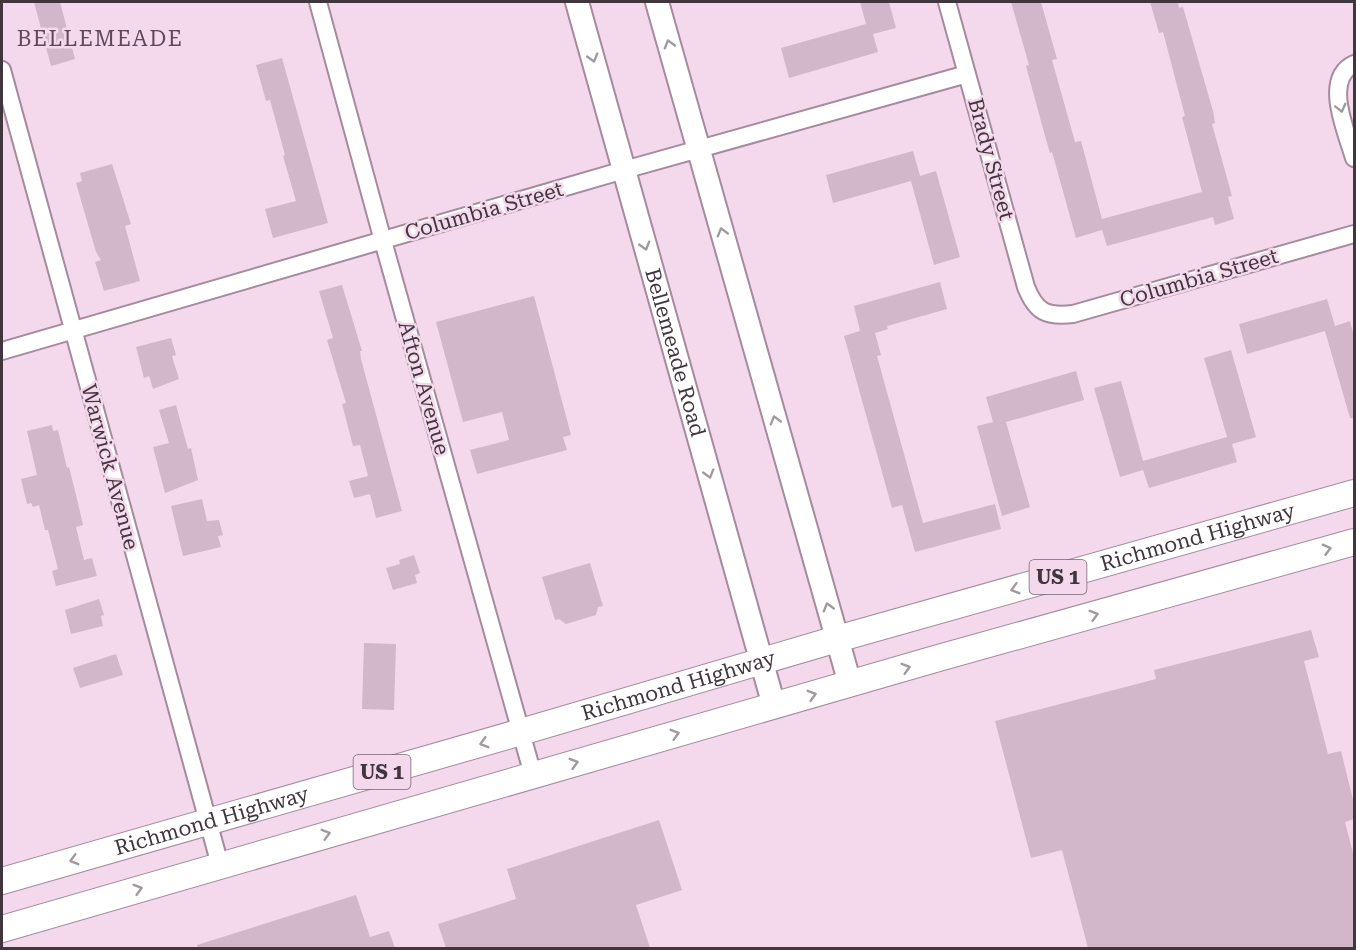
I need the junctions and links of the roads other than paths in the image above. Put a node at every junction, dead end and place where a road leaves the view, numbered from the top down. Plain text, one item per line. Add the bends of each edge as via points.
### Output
1 (318, 2) edge
2 (577, 2) edge
3 (657, 2) edge
4 (947, 2) edge
5 (1354, 64) edge
6 (2, 70) edge
7 (967, 74) junction
8 (698, 149) junction
9 (1354, 158) edge
10 (624, 170) junction
11 (1354, 234) edge
12 (383, 241) junction
13 (1043, 312) joint
14 (73, 330) junction
15 (2, 351) edge
16 (1354, 494) edge
17 (1354, 542) edge
18 (837, 639) junction
19 (761, 661) junction
20 (850, 684) junction
21 (774, 706) junction
22 (521, 732) junction
23 (533, 775) junction
24 (207, 822) junction
25 (220, 865) junction
26 (2, 881) edge
27 (2, 929) edge

1 - 12 street, Afton Avenue
2 -> 10 main road, Bellemeade Road
8 -> 3 main road
4 - 7 street, Brady Street
5 -> 9 street via 1340,77 1338,90
6 - 14 street, Warwick Avenue
7 - 8 street, Columbia Street
7 - 13 street, Brady Street via 1026,287 1032,302
8 - 10 street, Columbia Street
18 -> 8 main road
10 - 12 street, Columbia Street
10 -> 19 main road, Bellemeade Road
11 - 13 street, Columbia Street via 1073,314 1057,316
12 - 14 street, Columbia Street
12 - 22 street, Afton Avenue
14 - 15 street, Columbia Street
14 - 24 street, Warwick Avenue
16 -> 18 main road, Richmond Highway / US 1
20 -> 17 main road, Richmond Highway / US 1
18 - 19 main road, Richmond Highway / US 1
18 - 20 main road
19 - 21 main road, Bellemeade Road
19 - 22 main road, Richmond Highway / US 1
21 -> 20 main road, Richmond Highway / US 1
23 -> 21 main road, Richmond Highway / US 1
22 - 23 street, Afton Avenue
22 -> 24 main road, Richmond Highway / US 1
25 -> 23 main road, Richmond Highway / US 1
24 - 25 street, Warwick Avenue
24 -> 26 main road, Richmond Highway / US 1
27 -> 25 main road, Richmond Highway / US 1

